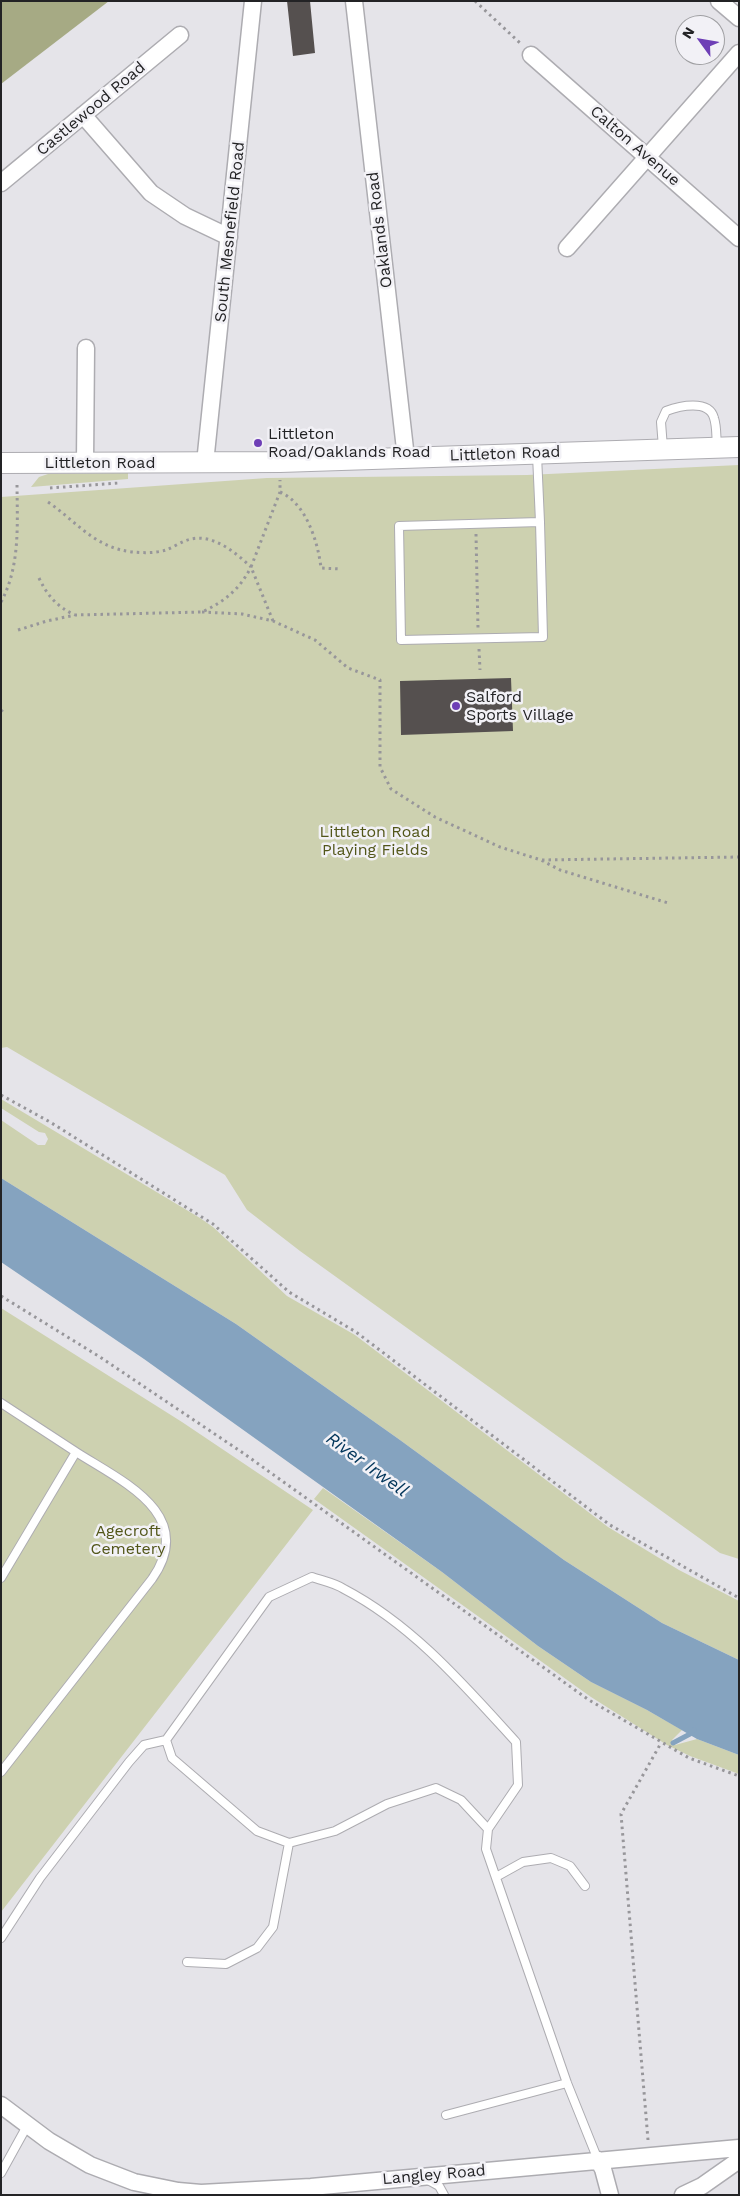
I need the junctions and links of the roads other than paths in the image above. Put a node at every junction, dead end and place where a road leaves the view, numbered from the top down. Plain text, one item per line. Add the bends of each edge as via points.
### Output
1 (253, 1) edge
2 (354, 1) edge
3 (720, 1) edge
4 (739, 18) edge
5 (180, 35) dead end
6 (739, 54) edge
7 (531, 55) road end
8 (83, 115) junction
9 (647, 157) junction
10 (1, 183) edge
11 (229, 237) junction
12 (739, 238) edge
13 (567, 248) dead end
14 (86, 348) dead end
15 (739, 447) edge
16 (717, 448) junction
17 (663, 449) junction
18 (537, 453) junction
19 (406, 458) junction
20 (85, 462) junction
21 (9, 463) edge
22 (205, 463) junction
23 (540, 522) junction
24 (1, 1403) edge
25 (76, 1452) junction
26 (1, 1578) edge
27 (166, 1740) junction
28 (1, 1772) edge
29 (488, 1829) junction
30 (289, 1843) junction
31 (496, 1877) junction
32 (585, 1886) dead end
33 (1, 1938) edge
34 (187, 1962) dead end
35 (567, 2083) junction
36 (1, 2105) edge
37 (446, 2116) dead end
38 (27, 2126) junction
39 (739, 2148) edge
40 (598, 2160) junction
41 (739, 2160) edge
42 (1, 2173) edge
43 (422, 2176) junction
44 (201, 2194) edge
45 (444, 2195) edge
46 (610, 2195) edge
47 (683, 2195) edge

1 - 11 street, South Mesnefield Road
2 - 19 street, Oaklands Road
3 - 4 street
5 - 8 street, Castlewood Road
6 - 9 street
7 - 9 street, Calton Avenue
8 - 10 street, Castlewood Road
8 - 11 street via 151,192 185,216
9 - 12 street, Calton Avenue
9 - 13 street
11 - 22 street, South Mesnefield Road
14 - 20 street
15 - 16 street, Littleton Road
16 - 17 street, Littleton Road
16 - 17 lane via 712,413 706,408 686,406 666,411 661,422
17 - 18 street, Littleton Road
18 - 19 street, Littleton Road
18 - 23 lane
19 - 22 street, Littleton Road
20 - 21 street, Littleton Road
20 - 22 street, Littleton Road
23 - 23 lane via 543,636 402,640 399,526
24 - 25 lane
25 - 26 lane
25 - 28 lane via 150,1502 157,1510 164,1529 165,1550 152,1579
27 - 29 lane via 269,1596 312,1577 343,1588 385,1614 445,1664 516,1742 518,1785
27 - 30 lane via 172,1758 257,1830
27 - 33 lane via 144,1744 128,1762 40,1878
29 - 30 lane via 461,1800 436,1788 387,1804 335,1830
29 - 31 lane via 486,1849
30 - 34 lane via 273,1927 257,1948 226,1964
31 - 32 lane via 523,1862 551,1858 570,1866
31 - 35 lane
35 - 37 lane
35 - 40 lane
36 - 38 street, Langley Road
38 - 42 lane
38 - 44 street, Langley Road via 69,2154 112,2174 156,2187
39 - 40 street, Langley Road
40 - 43 street, Langley Road
40 - 46 street
41 - 47 street
43 - 44 street, Langley Road
43 - 45 lane via 439,2186

